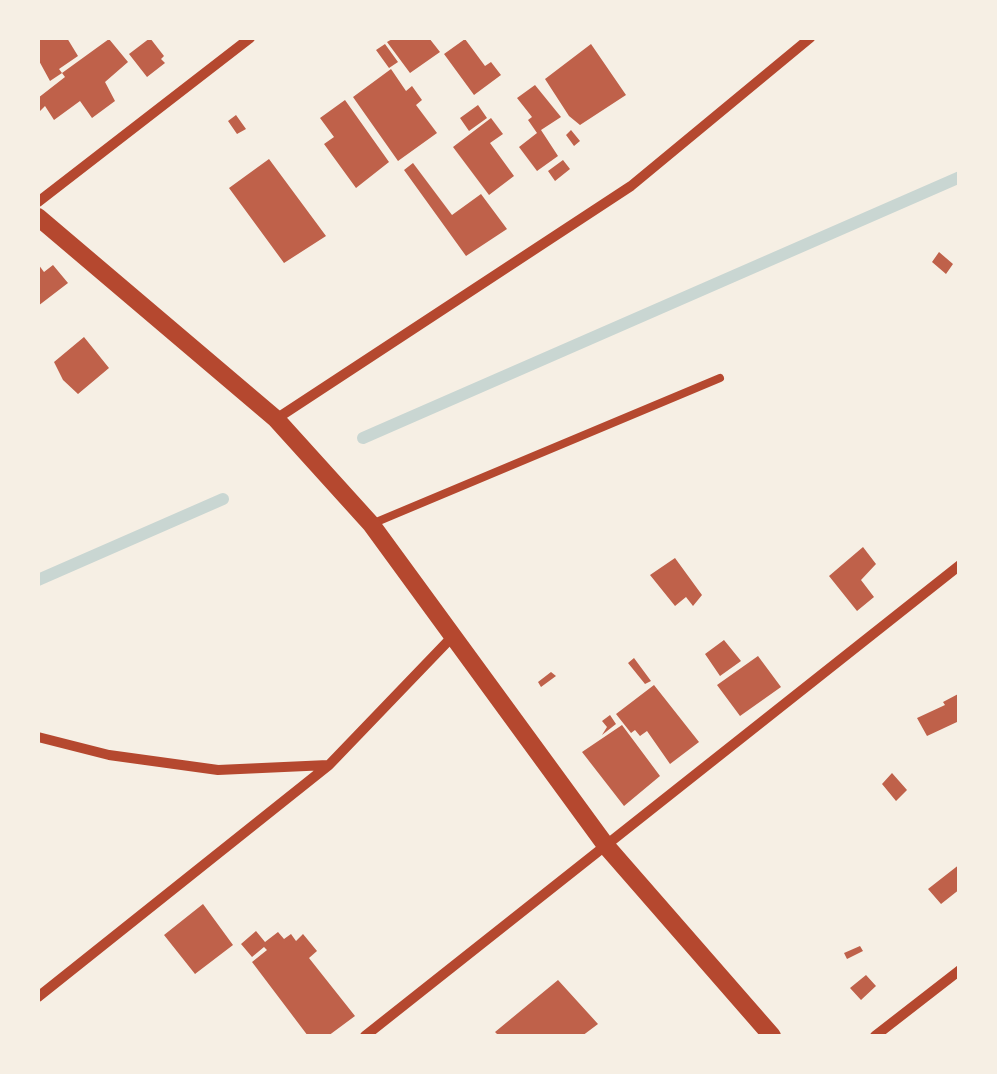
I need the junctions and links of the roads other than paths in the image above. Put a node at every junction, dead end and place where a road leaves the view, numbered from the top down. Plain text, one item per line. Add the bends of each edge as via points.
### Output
1 (250, 38) edge
2 (810, 38) edge
3 (38, 202) edge
4 (38, 217) edge
5 (720, 378) dead end
6 (276, 419) junction
7 (371, 524) junction
8 (960, 565) edge
9 (453, 636) junction
10 (38, 737) edge
11 (329, 764) junction
12 (607, 847) junction
13 (960, 970) edge
14 (38, 997) edge
15 (365, 1036) edge
16 (772, 1036) edge
17 (875, 1036) edge

1 - 3 street
2 - 6 street via 631,186
4 - 6 street
5 - 7 lane
6 - 7 street
7 - 9 street
8 - 12 street
9 - 11 street
9 - 12 street
10 - 11 street via 110,756 218,770
11 - 14 street
12 - 15 street
12 - 16 street
13 - 17 street

